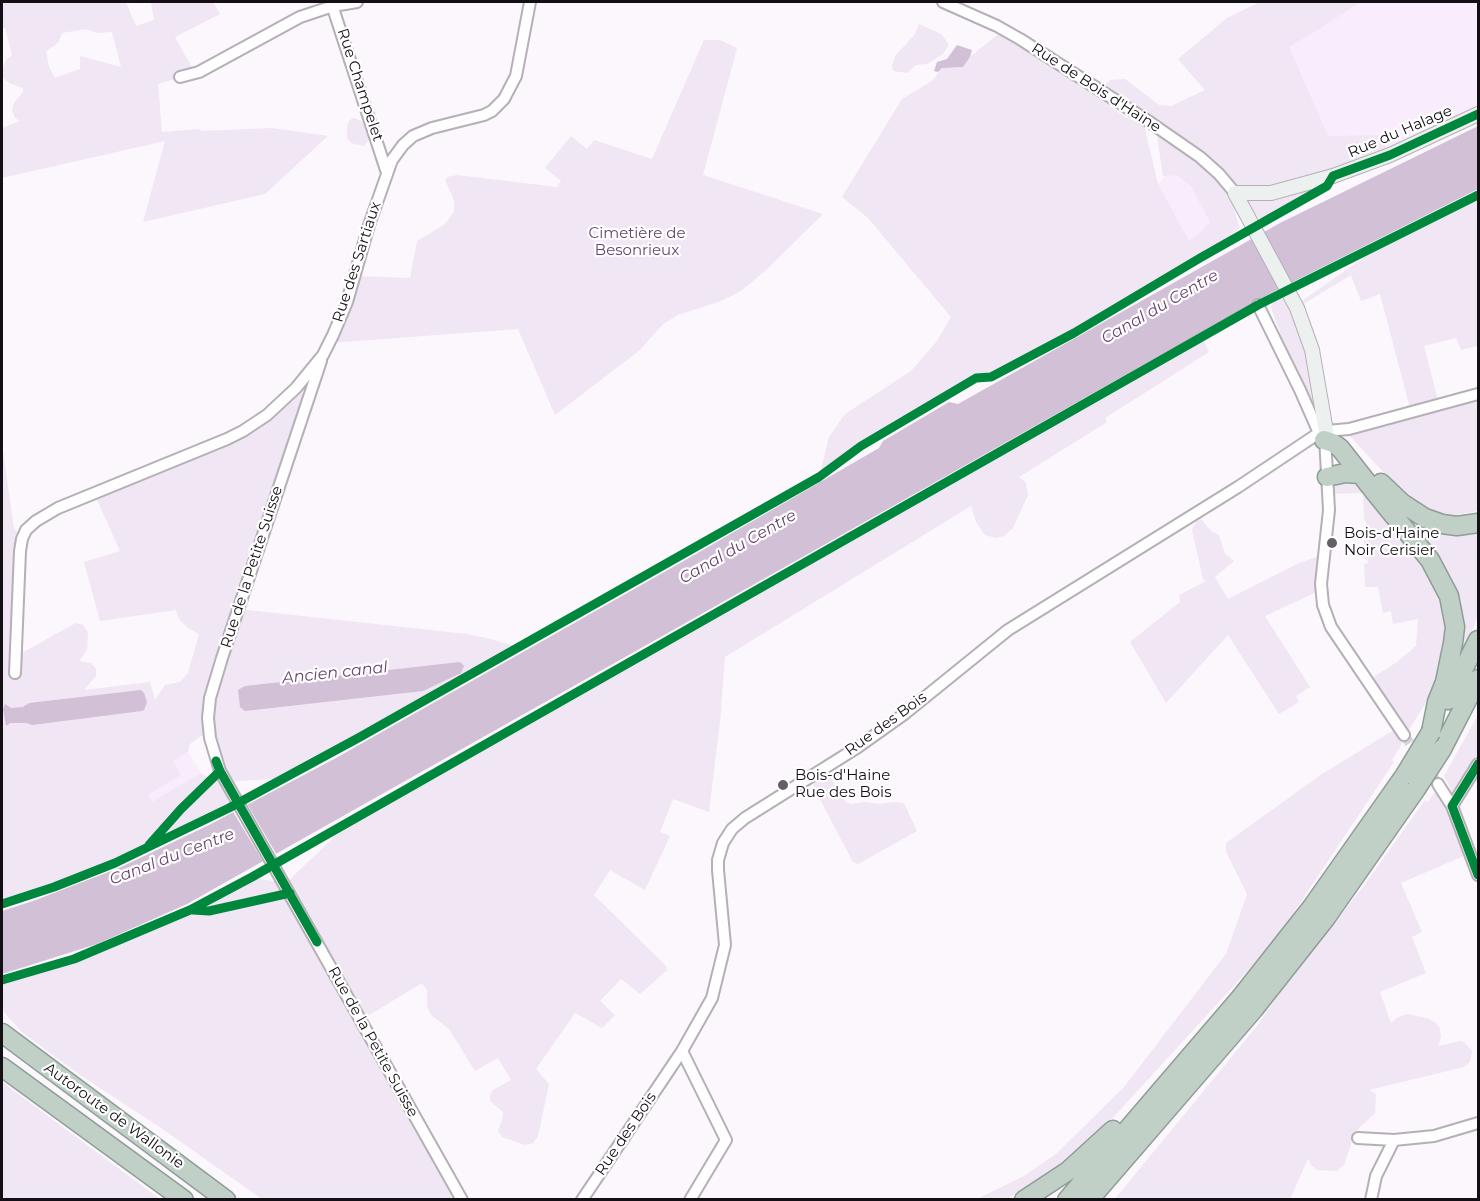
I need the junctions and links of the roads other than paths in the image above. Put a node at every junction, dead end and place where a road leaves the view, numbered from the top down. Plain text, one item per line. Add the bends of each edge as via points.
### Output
1 (357, 2) edge
2 (530, 2) edge
3 (943, 2) edge
4 (332, 4) edge
5 (180, 77) dead end
6 (1479, 114) edge
7 (386, 170) junction
8 (1236, 193) junction
9 (1258, 305) dead end
10 (323, 355) junction
11 (1479, 394) edge
12 (1323, 434) junction
13 (1360, 474) junction
14 (1327, 477) junction
15 (1479, 523) edge
16 (1479, 640) edge
17 (15, 674) dead end
18 (1479, 679) edge
19 (1479, 699) edge
20 (1431, 732) junction
21 (1404, 735) tunnel mouth
22 (1442, 749) junction
23 (1479, 764) edge
24 (1438, 784) tunnel mouth
25 (1452, 806) junction
26 (1479, 875) edge
27 (5, 1036) edge
28 (682, 1051) junction
29 (2, 1067) edge
30 (1154, 1098) junction
31 (1479, 1123) edge
32 (1358, 1138) dead end
33 (1394, 1140) junction
34 (1092, 1197) edge
35 (224, 1199) edge
36 (184, 1200) edge
37 (462, 1200) edge
38 (582, 1200) edge
39 (690, 1200) edge
40 (1024, 1200) edge
41 (1067, 1200) edge
42 (1371, 1200) edge

1 - 4 street
2 - 7 street, Rue des Sartiaux via 516,76 504,99 484,115 413,136 398,150
3 - 8 street, Rue de Bois d'Haine via 1020,39 1151,123 1200,157
4 - 5 street via 199,72
4 - 7 street, Rue Champelet
6 - 8 street, Rue du Halage via 1333,176 1271,193
7 - 10 street, Rue des Sartiaux via 347,302
8 - 12 street via 1296,305 1310,341
9 - 12 street
10 - 17 street, Rue des Sartiaux via 283,401 243,430 58,508 26,530 20,545
10 - 37 street, Rue de la Petite Suisse via 210,698 210,738 225,780
11 - 12 street
12 - 13 highway
12 - 14 street
12 - 15 highway via 1342,438 1385,488 1411,511 1442,524
12 - 28 street, Rue des Bois via 1008,630 901,717 732,829 718,860 725,941 721,969 712,998
13 - 14 highway via 1345,472
13 - 20 highway via 1430,560 1449,596 1455,627 1453,643
14 - 21 street via 1329,510 1321,590 1326,615
16 - 20 highway
18 - 22 highway
19 - 22 highway via 1457,735
20 - 30 highway, bridge via 1312,907
22 - 34 highway, bridge via 1325,919
23 - 25 street
24 - 25 street
25 - 26 street
27 - 35 highway, Autoroute de Wallonie
28 - 38 street, Rue des Bois
28 - 39 street via 726,1140
29 - 36 highway, Autoroute de Wallonie
30 - 40 highway via 1138,1105 1068,1171
30 - 41 highway
31 - 33 street via 1434,1136
32 - 33 street
33 - 42 street via 1376,1176

